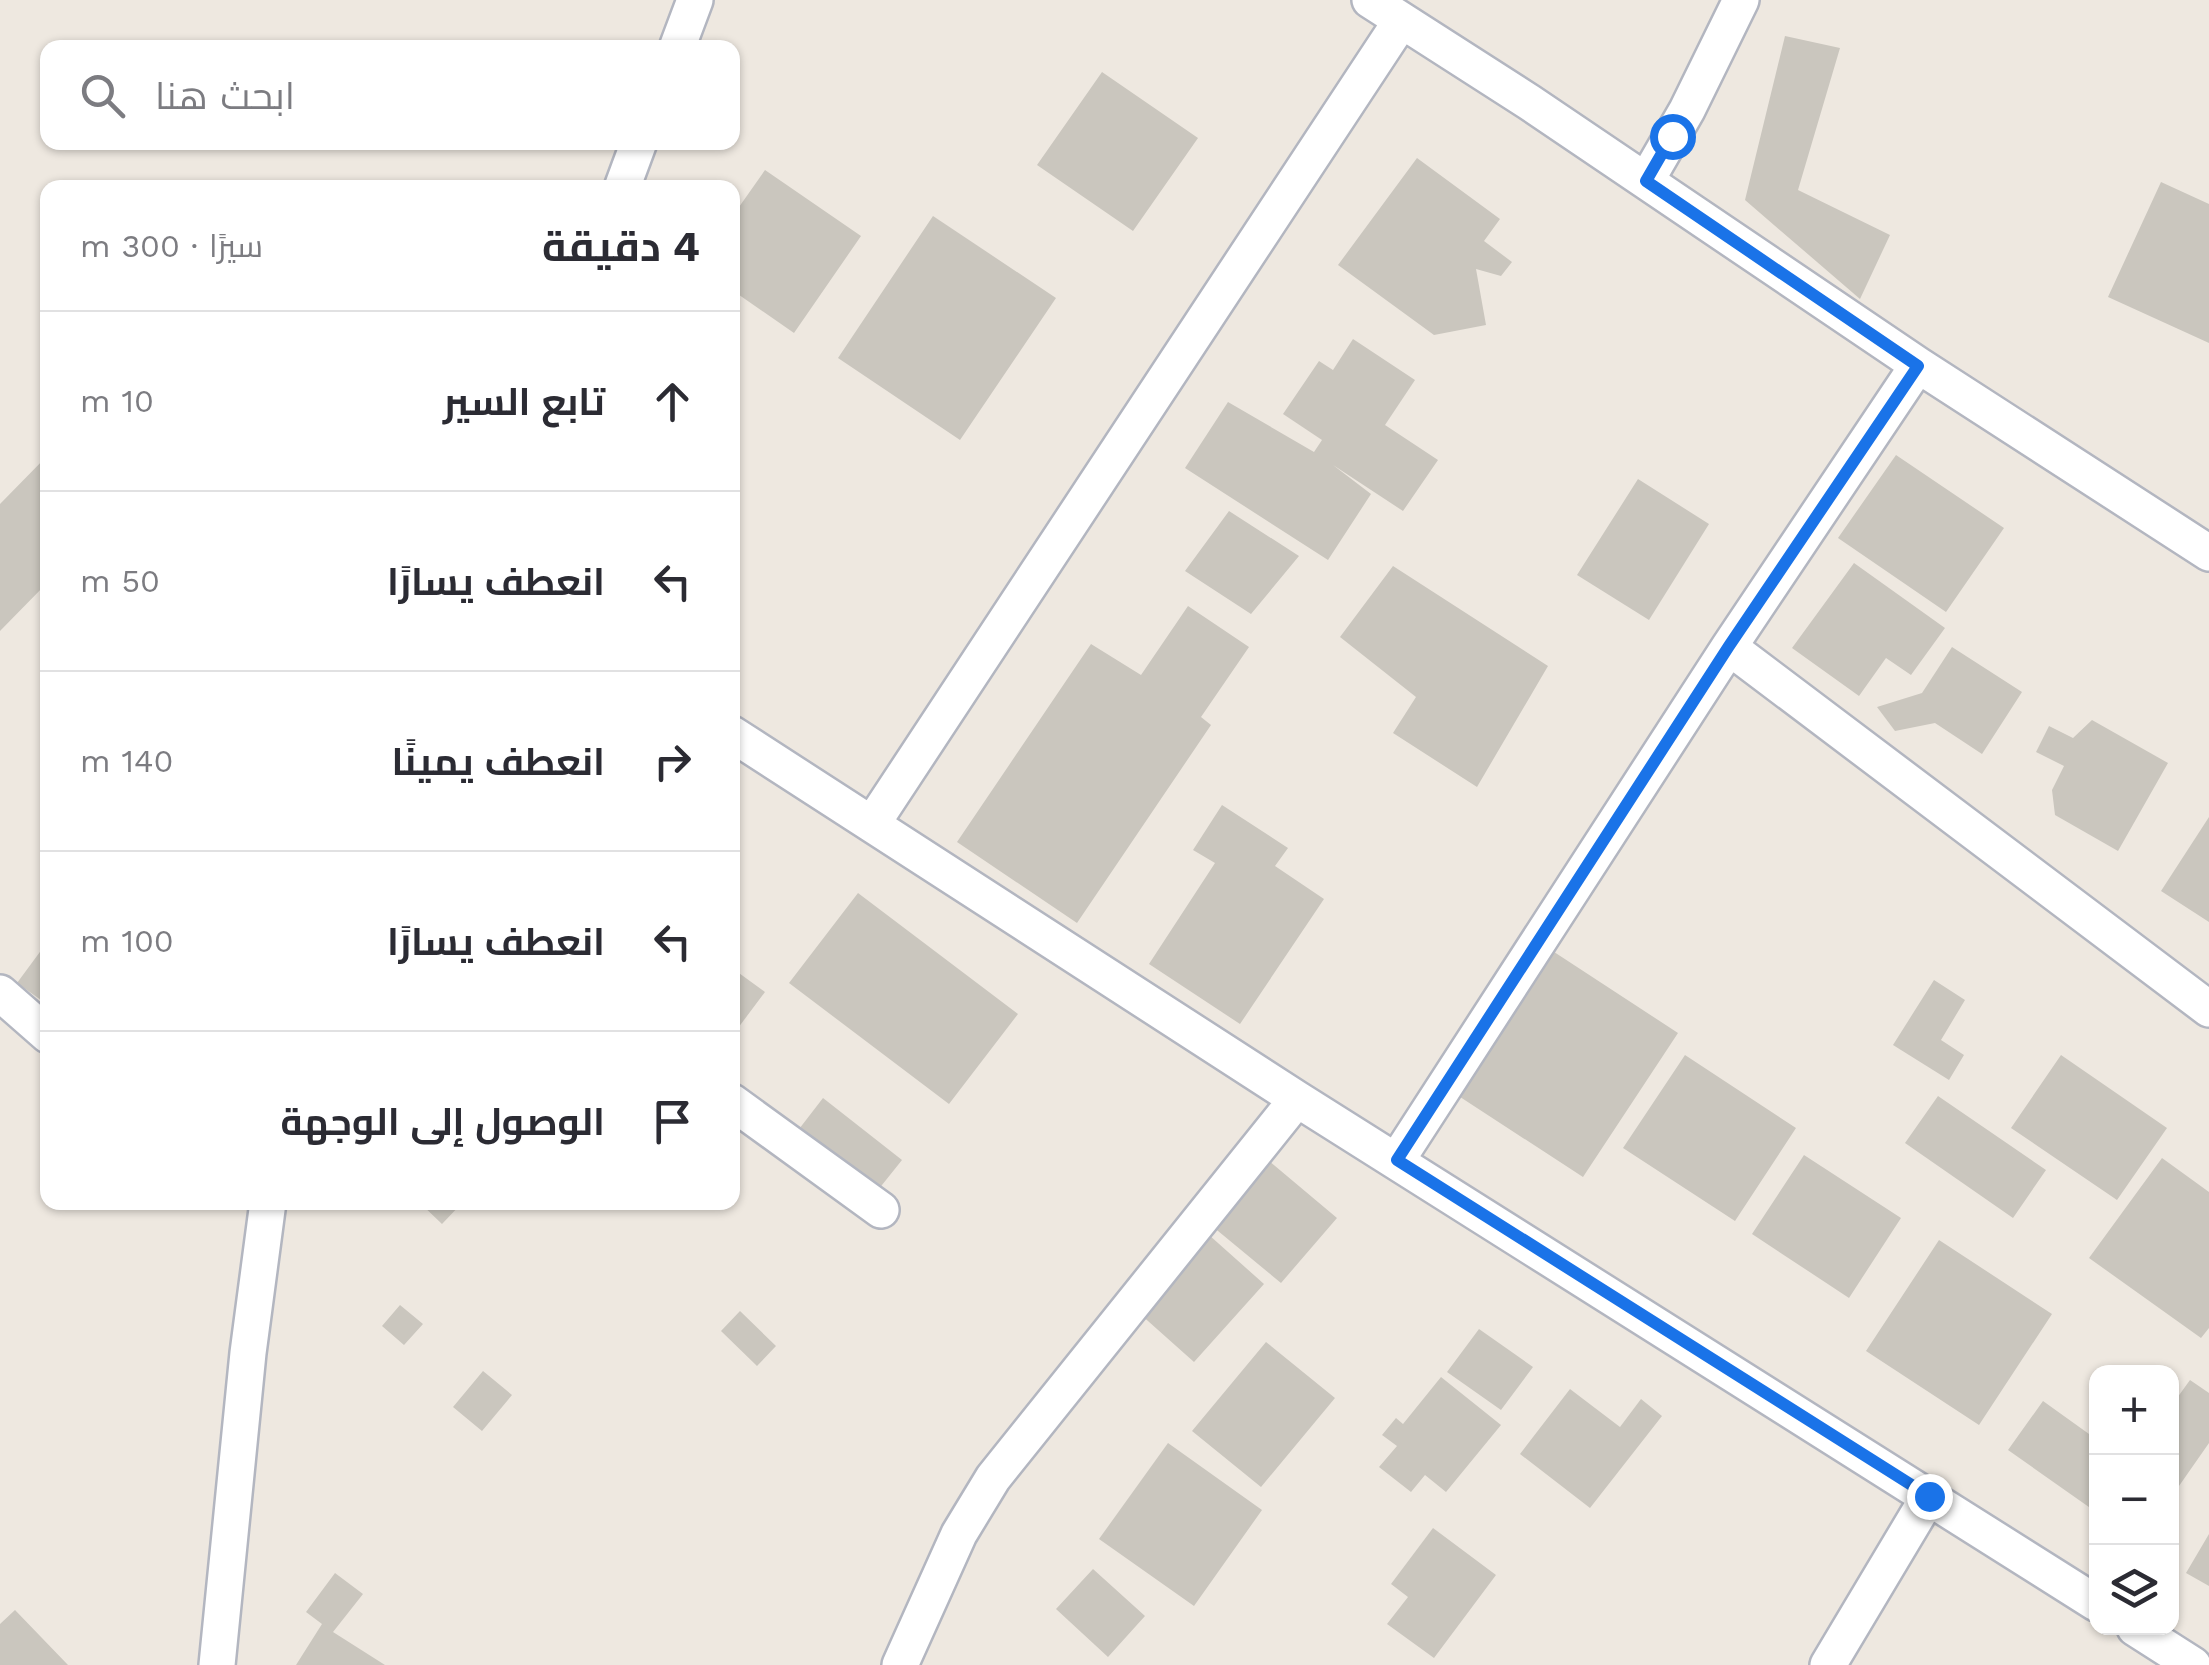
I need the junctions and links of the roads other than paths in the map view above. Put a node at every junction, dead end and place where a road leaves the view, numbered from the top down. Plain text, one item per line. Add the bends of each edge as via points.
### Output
1 (696, 0) edge
2 (1370, 0) edge
3 (1741, 0) edge
4 (1401, 21) junction
5 (680, 40) edge
6 (637, 150) edge
7 (625, 180) edge
8 (1646, 181) junction
9 (1918, 366) junction
10 (2209, 554) edge
11 (1729, 646) junction
12 (740, 739) edge
13 (872, 824) junction
14 (0, 993) edge
15 (2209, 1010) edge
16 (40, 1028) edge
17 (1298, 1098) junction
18 (740, 1108) edge
19 (1397, 1160) junction
20 (267, 1210) edge
21 (881, 1210) dead end
22 (1929, 1496) junction
23 (2089, 1599) edge
24 (2146, 1635) edge
25 (217, 1665) edge
26 (900, 1665) edge
27 (1828, 1665) edge
28 (2193, 1665) edge

1 - 5 street
2 - 4 street
3 - 8 street
4 - 8 street
4 - 13 street
6 - 7 street
8 - 9 street
9 - 10 street
9 - 11 street
11 - 15 street
11 - 19 street
12 - 13 street
13 - 17 street
14 - 16 street
17 - 19 street
17 - 26 street via 993,1478 958,1534
18 - 21 street
19 - 22 street
20 - 25 street
22 - 23 street
22 - 27 street
24 - 28 street

